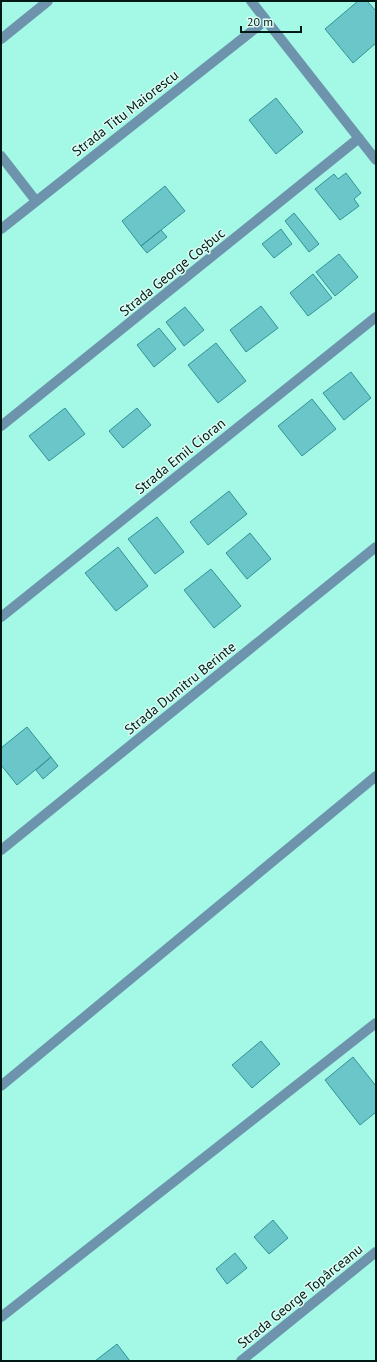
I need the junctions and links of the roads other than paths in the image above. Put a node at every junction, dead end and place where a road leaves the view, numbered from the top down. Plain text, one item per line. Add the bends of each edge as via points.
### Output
1 (48, 1) edge
2 (251, 1) edge
3 (266, 20) junction
4 (1, 39) edge
5 (360, 138) junction
6 (1, 156) edge
7 (376, 160) edge
8 (36, 201) junction
9 (1, 229) edge
10 (376, 317) edge
11 (1, 426) edge
12 (376, 547) edge
13 (1, 617) edge
14 (376, 776) edge
15 (1, 850) edge
16 (376, 1023) edge
17 (1, 1086) edge
18 (376, 1252) edge
19 (1, 1317) edge
20 (241, 1361) edge

1 - 4 street
2 - 3 street
3 - 5 street
3 - 8 street, Strada Titu Maiorescu
5 - 7 street
5 - 11 street, Strada George Coșbuc
6 - 8 street
8 - 9 street, Strada Titu Maiorescu
10 - 13 street, Strada Emil Cioran
12 - 15 street, Strada Dumitru Berinte
14 - 17 street
16 - 19 street
18 - 20 street, Strada George Topârceanu

